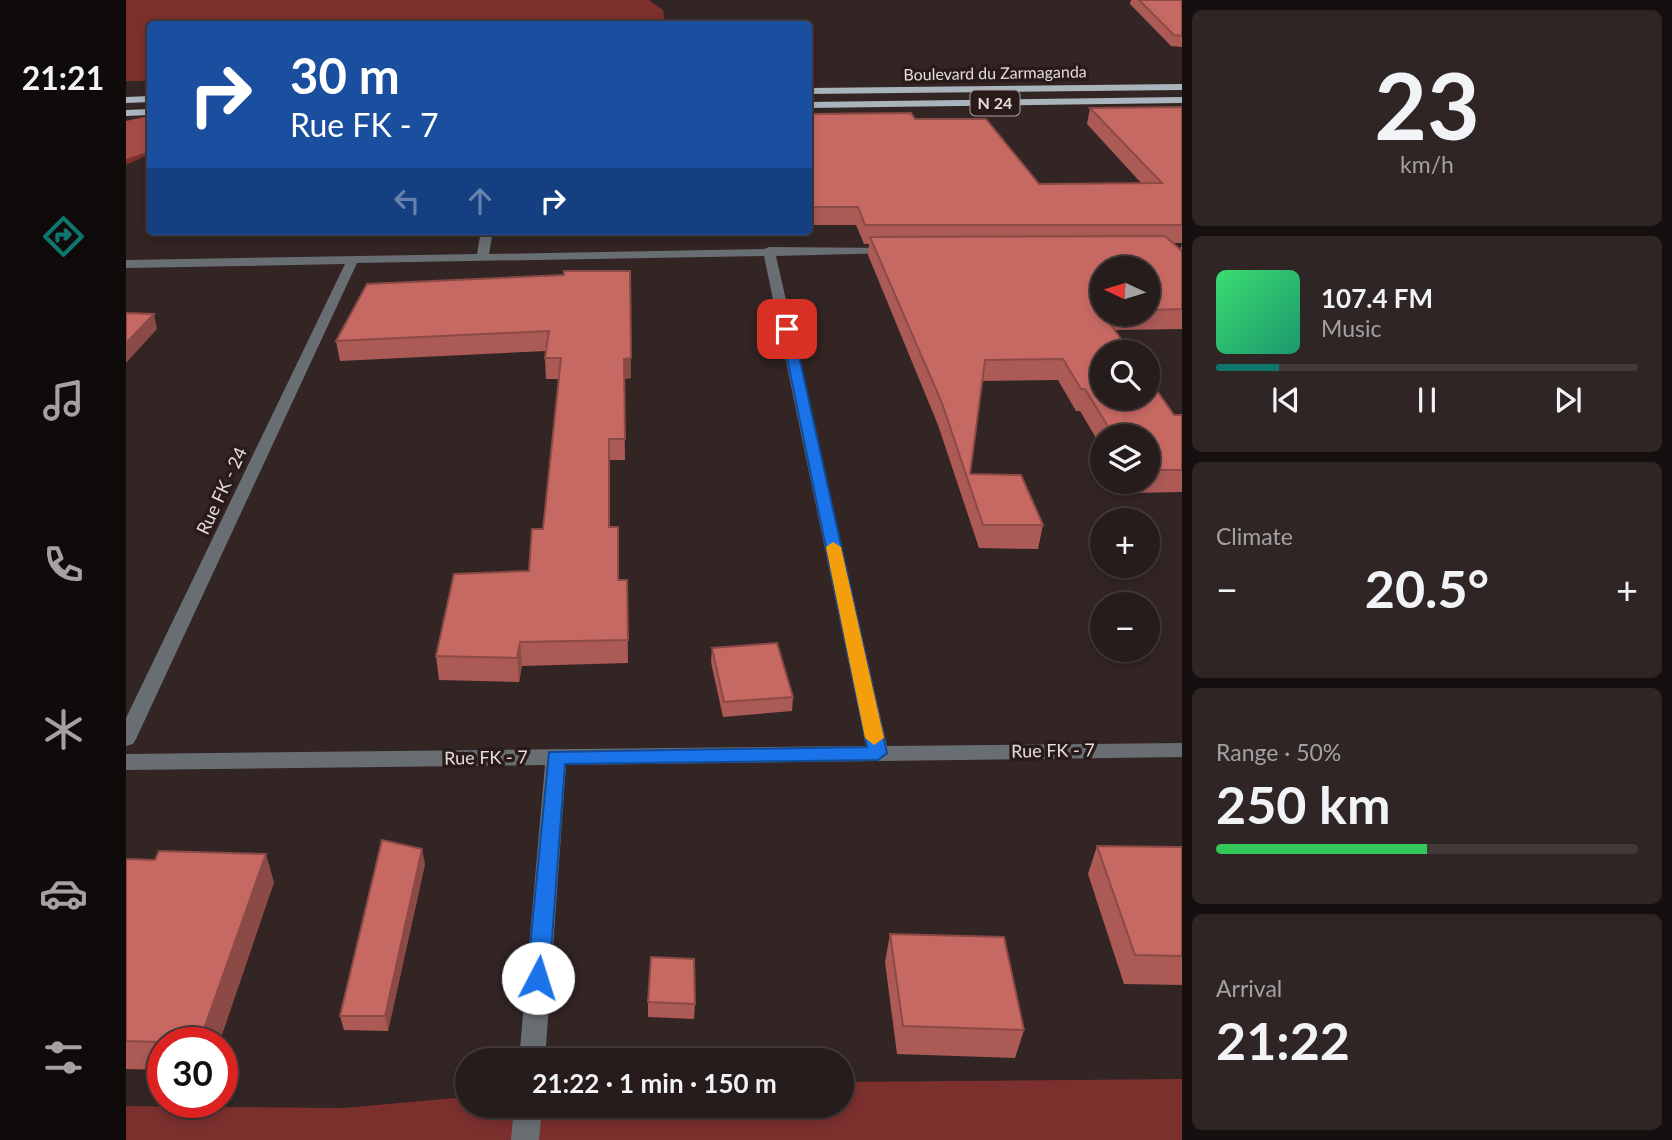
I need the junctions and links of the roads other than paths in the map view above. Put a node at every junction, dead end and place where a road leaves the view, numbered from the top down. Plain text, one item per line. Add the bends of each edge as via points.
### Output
1 (1182, 87) edge
2 (812, 91) edge
3 (147, 99) edge
4 (126, 100) edge
5 (1182, 100) edge
6 (812, 105) edge
7 (147, 112) edge
8 (126, 113) edge
9 (486, 235) edge
10 (906, 249) edge
11 (769, 250) junction
12 (483, 256) junction
13 (353, 259) junction
14 (126, 264) edge
15 (126, 739) edge
16 (1182, 750) edge
17 (878, 753) junction
18 (556, 757) junction
19 (126, 762) edge
20 (532, 1048) edge
21 (527, 1118) edge
22 (525, 1140) edge

1 - 2 main road, Boulevard du Zarmaganda / N 24
3 - 4 main road
5 - 6 main road, Boulevard du Zarmaganda / N 24
7 - 8 main road
9 - 12 street
10 - 11 street
11 - 12 street
11 - 17 street
12 - 13 street
13 - 14 street
13 - 15 street, Rue FK - 24
16 - 17 street, Rue FK - 7
17 - 18 street, Rue FK - 7
18 - 19 street, Rue FK - 7
18 - 20 street
21 - 22 street

